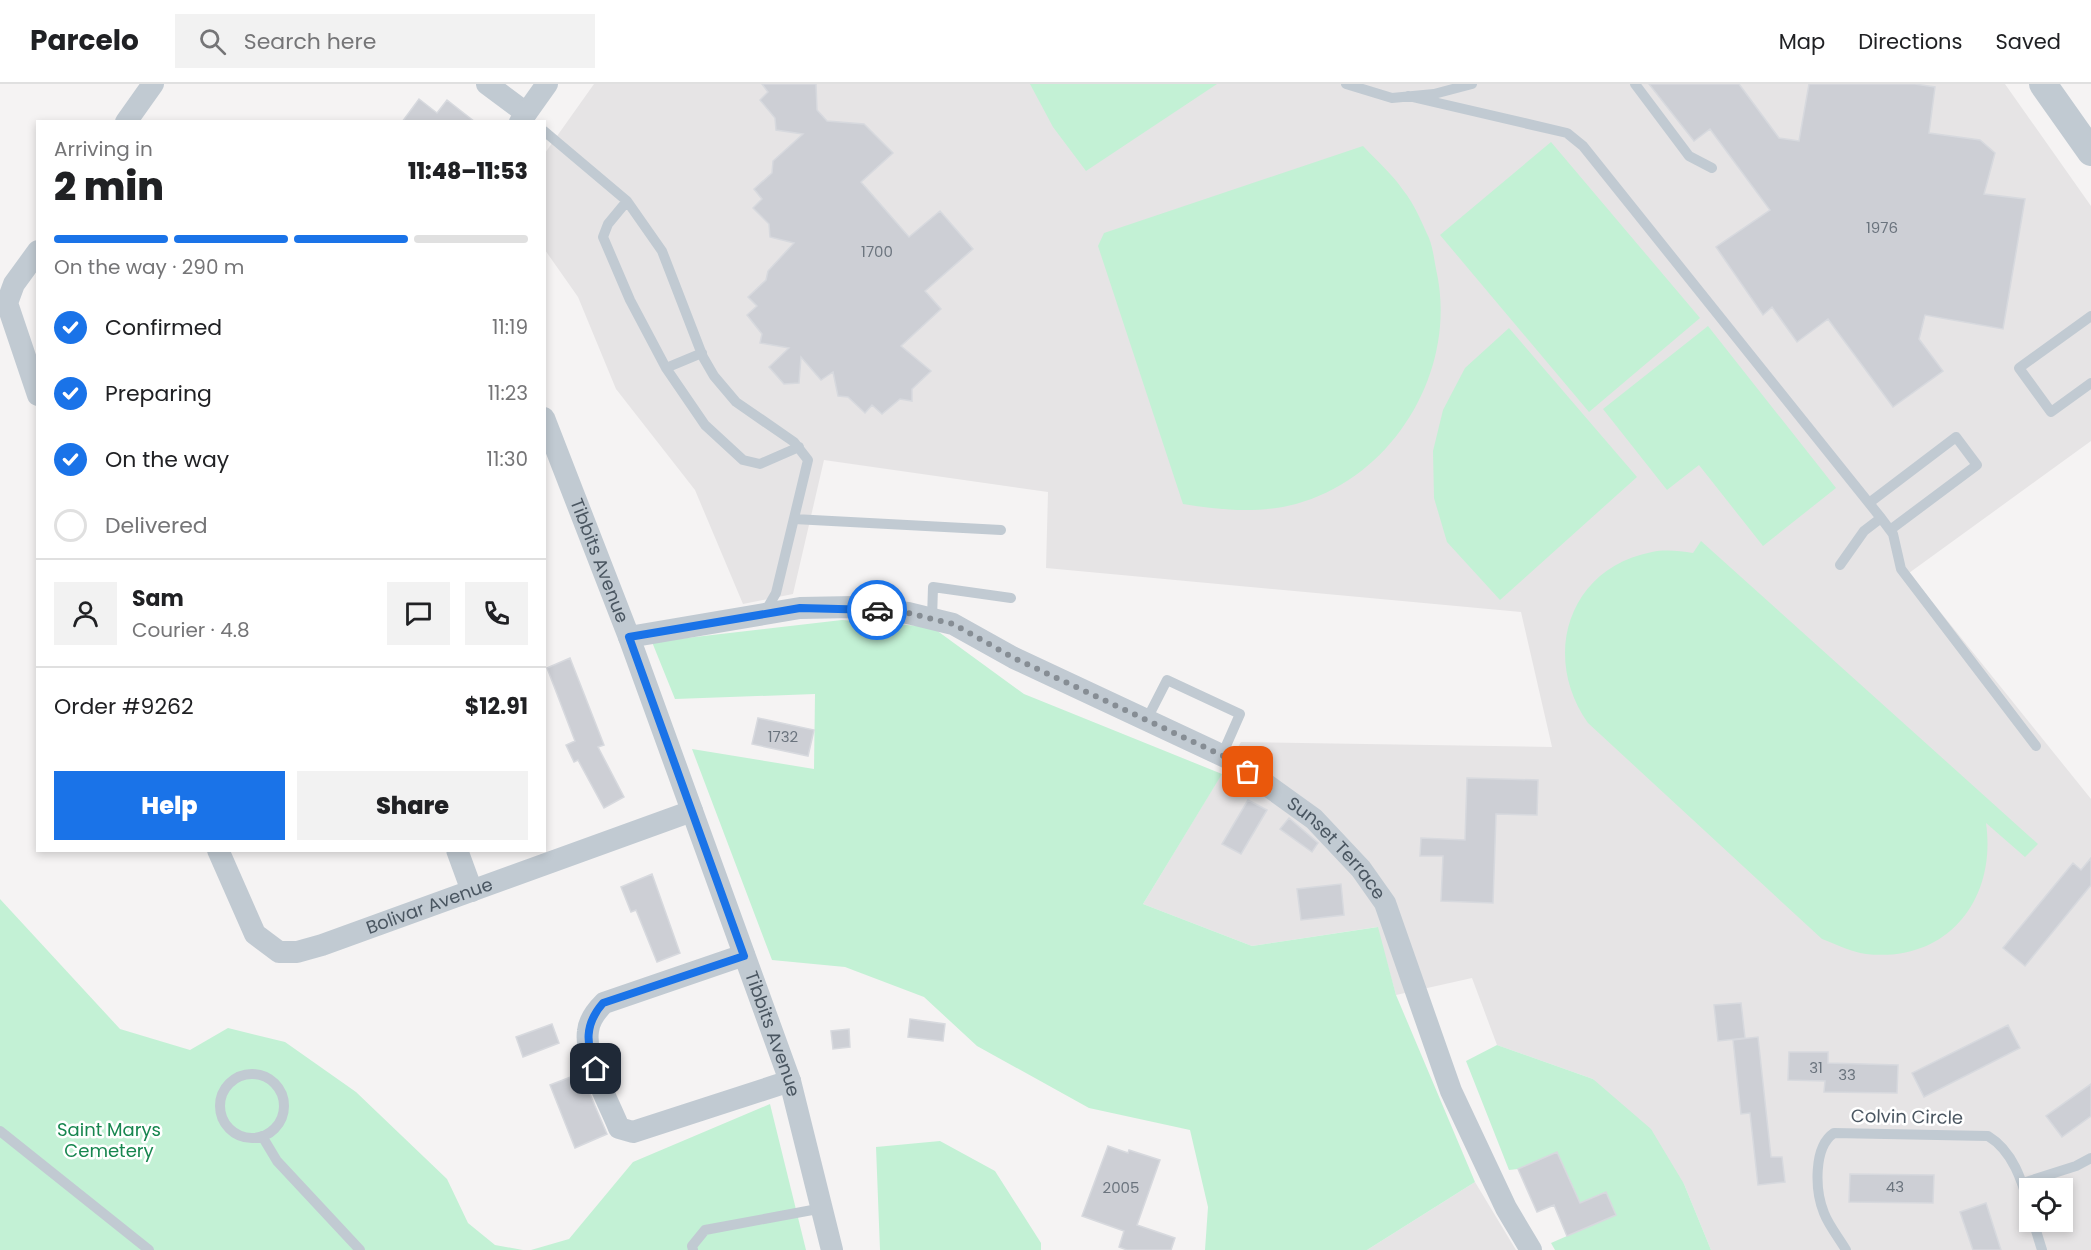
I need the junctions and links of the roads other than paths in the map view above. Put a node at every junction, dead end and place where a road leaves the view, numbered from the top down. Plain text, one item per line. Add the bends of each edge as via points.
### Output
1 (153, 84) edge
2 (487, 84) edge
3 (547, 84) edge
4 (1346, 84) edge
5 (1472, 84) edge
6 (1635, 84) edge
7 (2043, 84) edge
8 (1408, 96) junction
9 (526, 119) edge
10 (127, 120) edge
11 (546, 133) edge
12 (2091, 152) edge
13 (1712, 168) dead end
14 (627, 201) junction
15 (36, 254) edge
16 (2091, 316) edge
17 (702, 353) junction
18 (666, 368) junction
19 (2091, 383) edge
20 (36, 389) edge
21 (546, 423) edge
22 (799, 447) junction
23 (1869, 503) junction
24 (1881, 518) junction
25 (794, 519) junction
26 (1890, 530) junction
27 (1001, 531) dead end
28 (1840, 565) dead end
29 (1011, 598) dead end
30 (763, 614) junction
31 (932, 619) junction
32 (629, 637) junction
33 (1146, 721) junction
34 (2036, 746) dead end
35 (1222, 755) junction
36 (692, 811) junction
37 (219, 852) edge
38 (458, 852) edge
39 (472, 891) junction
40 (744, 956) junction
41 (790, 1081) junction
42 (0, 1131) edge
43 (262, 1136) junction
44 (2091, 1158) edge
45 (2020, 1178) edge
46 (2039, 1178) edge
47 (823, 1208) junction
48 (2036, 1232) edge
49 (149, 1250) edge
50 (360, 1250) edge
51 (693, 1250) edge
52 (832, 1250) edge
53 (1531, 1250) edge
54 (1846, 1250) edge
55 (2042, 1250) edge

1 - 10 street
2 - 9 street
3 - 9 street
4 - 8 lane via 1392,98
5 - 8 lane
6 - 13 lane via 1689,156
7 - 12 street
8 - 23 lane via 1567,133 1583,146
11 - 14 lane
14 - 17 lane via 662,251
14 - 18 lane via 608,224 603,237
15 - 20 street via 7,303
16 - 19 lane via 2019,368 2050,412
17 - 18 lane
17 - 22 lane via 714,376 736,402
18 - 22 lane via 705,425 743,460 760,464
21 - 32 street, Tibbits Avenue
22 - 25 lane via 808,460
23 - 24 lane
23 - 26 lane via 1956,437 1977,465
24 - 26 lane
24 - 28 lane via 1864,531
25 - 27 lane
25 - 30 lane via 776,593
26 - 34 lane via 1901,569
29 - 31 lane via 933,587
30 - 31 street, Sunset Terrace via 800,608 854,607
30 - 32 street, Sunset Terrace
31 - 33 street, Sunset Terrace via 953,624
32 - 36 street, Tibbits Avenue
33 - 35 street, Sunset Terrace
33 - 35 lane via 1167,680 1240,714
35 - 53 street, Sunset Terrace via 1314,819 1361,869 1385,903 1451,1091 1506,1208
36 - 39 street, Bolivar Avenue
36 - 40 street, Tibbits Avenue
37 - 39 street, Bolivar Avenue via 255,934 279,952 322,945
38 - 39 street
40 - 41 street, Tibbits Avenue
40 - 41 street via 603,1003 588,1030 588,1050 619,1128 633,1132
41 - 47 street, Tibbits Avenue
42 - 49 lane
43 - 43 lane via 281,1120 282,1095 266,1077 242,1076 223,1092 221,1116 238,1135
43 - 50 lane via 277,1161
44 - 46 lane
45 - 54 lane, Colvin Circle via 2009,1156 1988,1136 1834,1133 1821,1148 1819,1189 1823,1212
47 - 51 lane via 705,1230
47 - 52 street, Tibbits Avenue
48 - 55 lane

